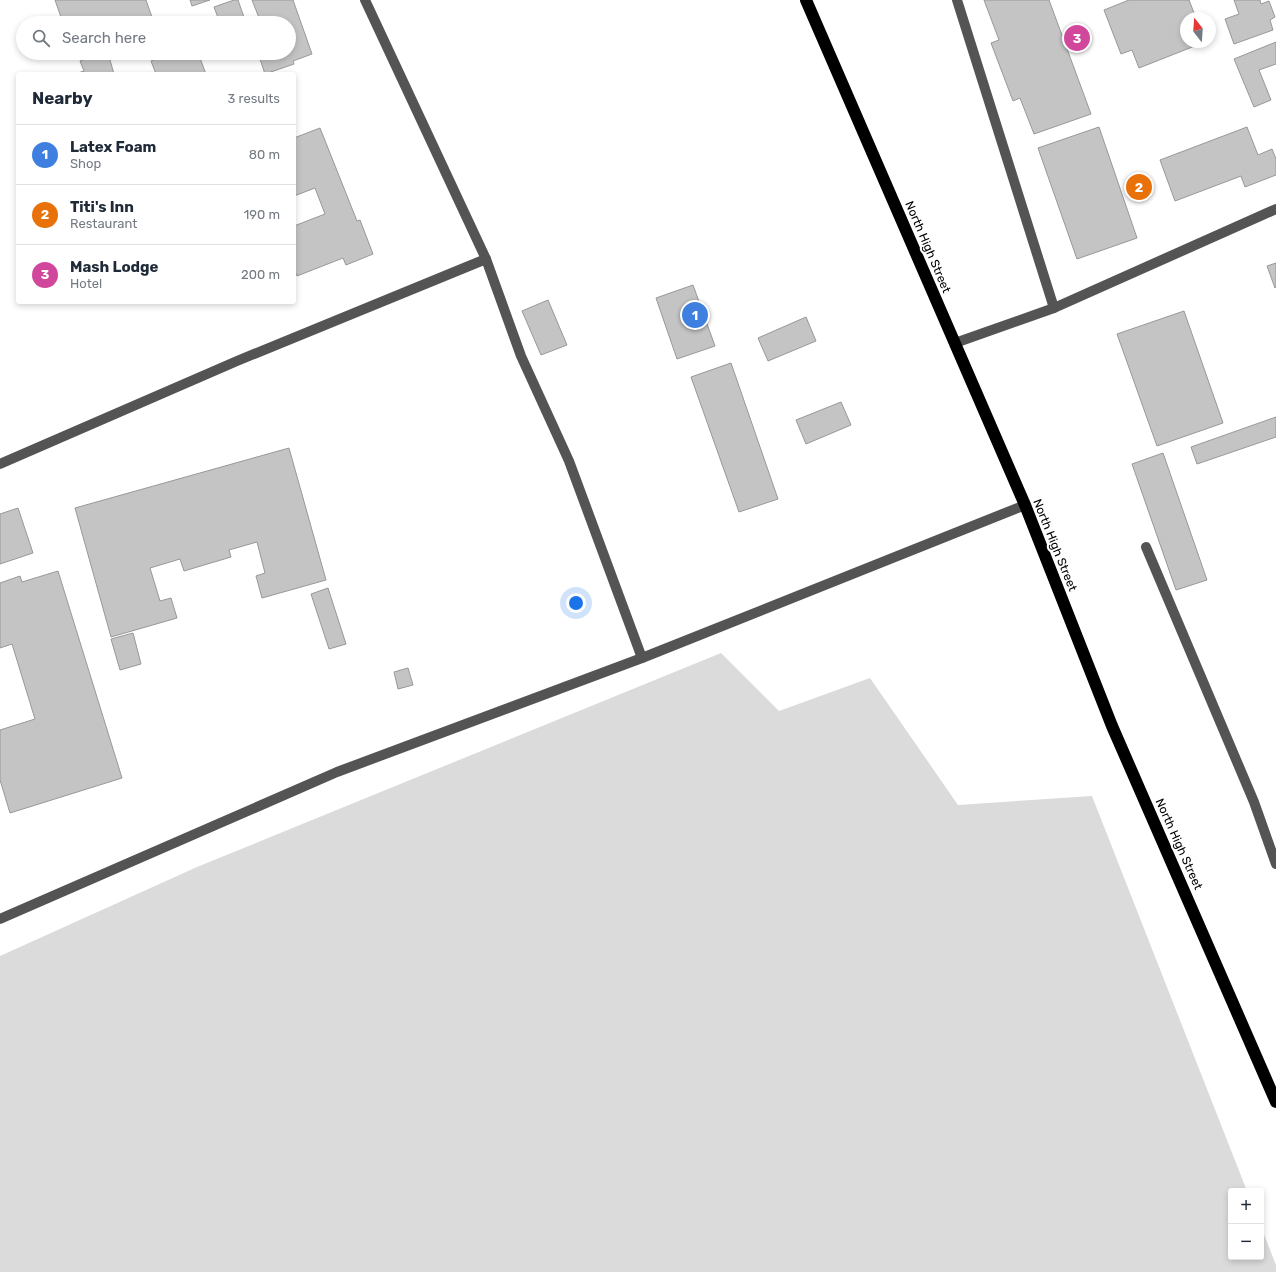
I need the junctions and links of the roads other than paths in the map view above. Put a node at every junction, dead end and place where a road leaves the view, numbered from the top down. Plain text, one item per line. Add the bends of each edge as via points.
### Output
1 (365, 0) edge
2 (806, 0) edge
3 (957, 0) edge
4 (1276, 209) edge
5 (486, 259) junction
6 (1054, 308) junction
7 (955, 343) junction
8 (0, 464) edge
9 (1025, 505) junction
10 (1146, 547) dead end
11 (642, 658) junction
12 (1276, 864) edge
13 (0, 919) edge
14 (1276, 1102) edge

1 - 5 street
2 - 7 highway, North High Street
3 - 6 street
4 - 6 street
5 - 8 street via 237,360
5 - 11 street via 522,356 569,462
6 - 7 street
7 - 9 highway, North High Street
9 - 11 street
9 - 14 highway, North High Street via 1112,726
10 - 12 street via 1254,802
11 - 13 street via 337,772

